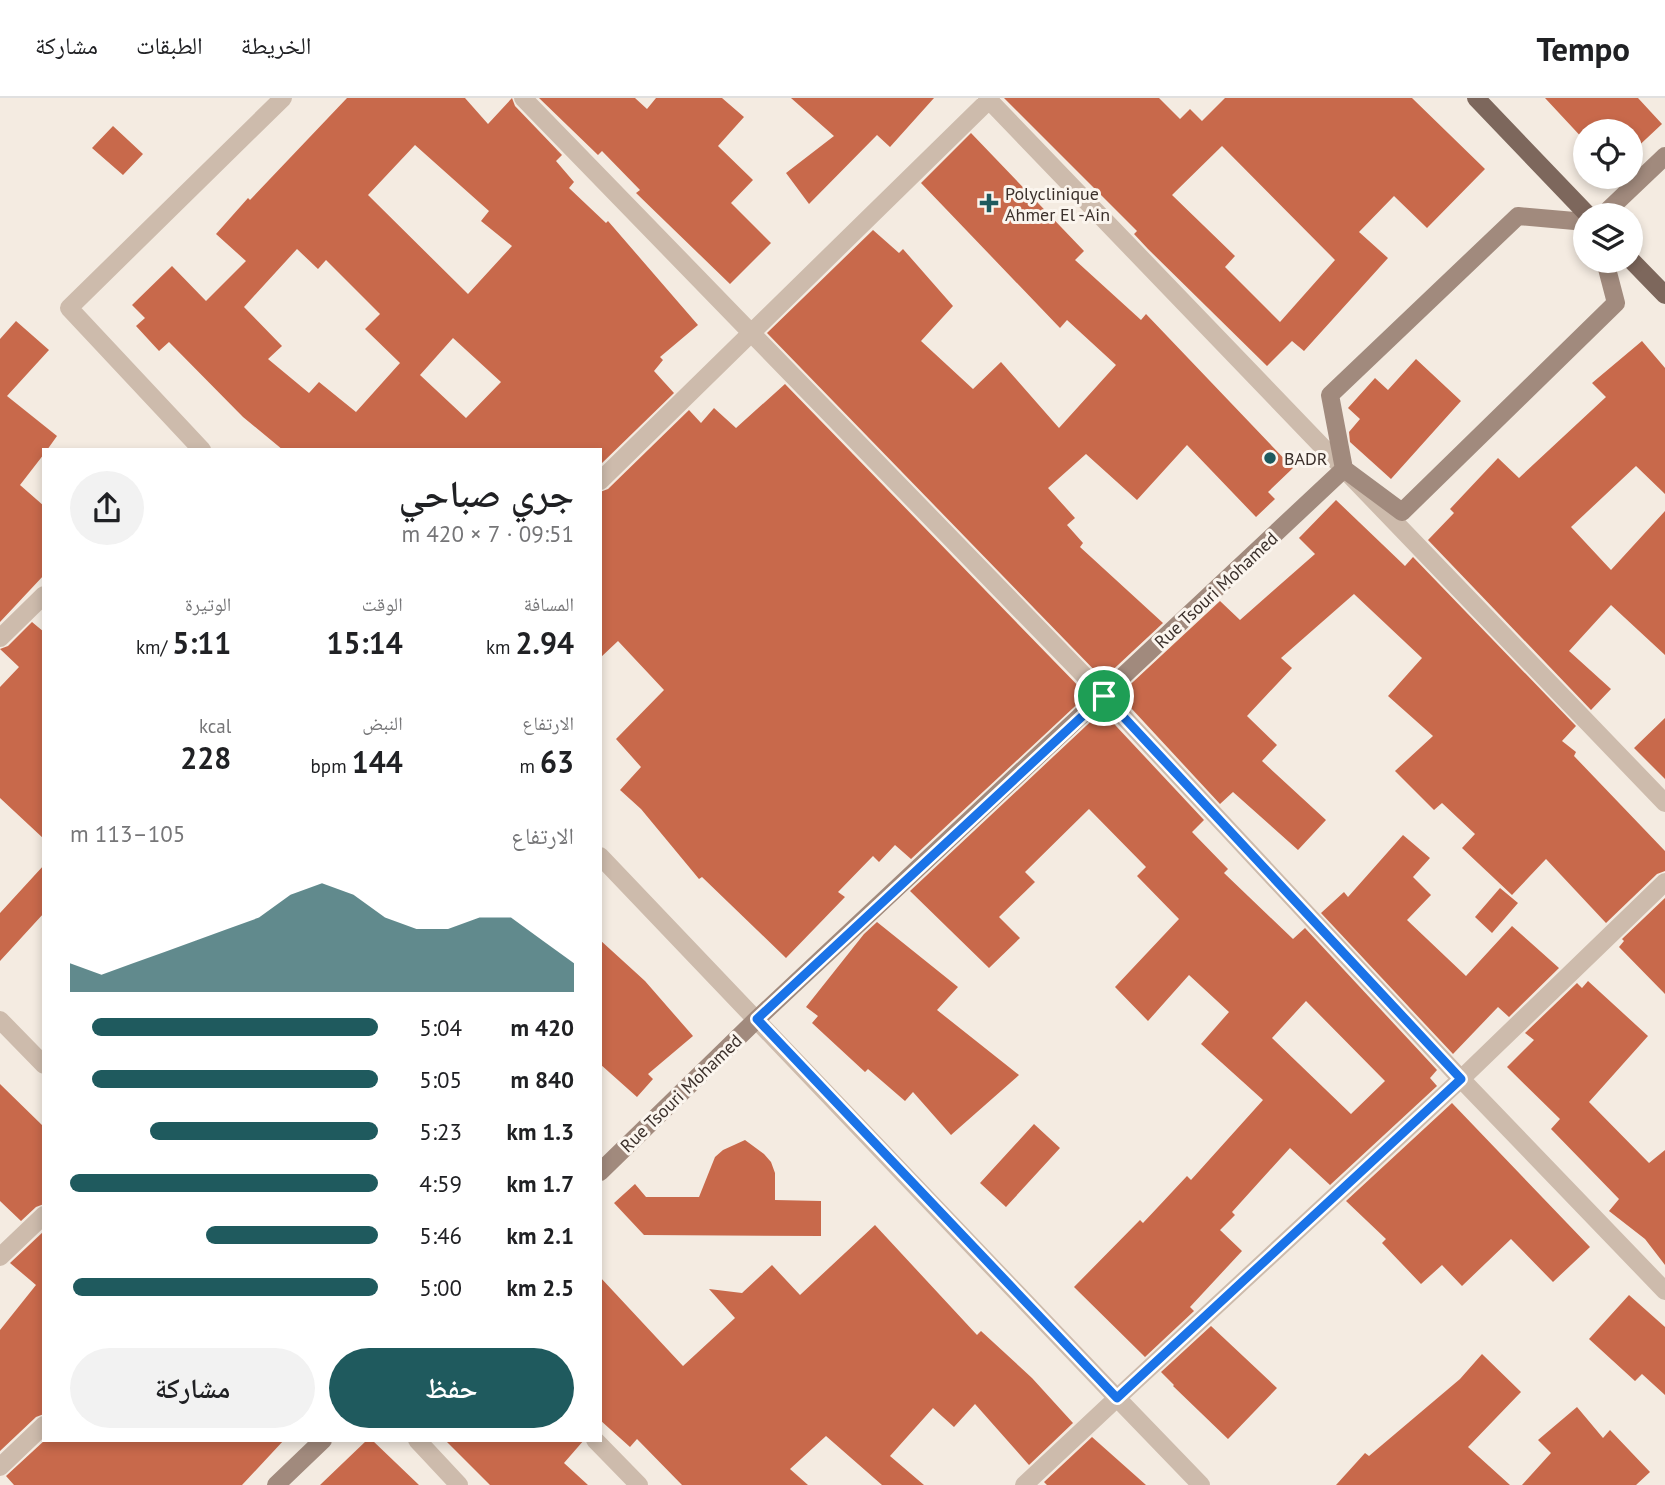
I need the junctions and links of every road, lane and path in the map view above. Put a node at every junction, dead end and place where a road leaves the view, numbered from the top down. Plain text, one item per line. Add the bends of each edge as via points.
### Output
1 (283, 98) edge
2 (523, 98) edge
3 (1476, 98) edge
4 (989, 99) edge
5 (1665, 156) edge
6 (1577, 203) edge
7 (1616, 203) edge
8 (1573, 221) edge
9 (1643, 272) edge
10 (1608, 273) edge
11 (1665, 295) edge
12 (751, 333) junction
13 (196, 448) edge
14 (1344, 469) junction
15 (602, 479) edge
16 (42, 597) edge
17 (0, 638) edge
18 (1104, 696) junction
19 (1665, 803) edge
20 (602, 858) edge
21 (1665, 881) edge
22 (757, 1019) junction
23 (0, 1020) edge
24 (42, 1063) edge
25 (1461, 1079) junction
26 (602, 1170) edge
27 (42, 1217) edge
28 (0, 1257) edge
29 (1665, 1291) edge
30 (1117, 1398) junction
31 (42, 1427) edge
32 (321, 1442) edge
33 (419, 1442) edge
34 (597, 1442) edge
35 (0, 1467) edge
36 (276, 1485) edge
37 (459, 1485) edge
38 (639, 1485) edge
39 (1024, 1485) edge
40 (1201, 1485) edge

1 - 13 street via 69,308
2 - 12 street
3 - 6 main road
4 - 12 street
4 - 14 street
5 - 7 street
8 - 14 street via 1518,216 1330,395
9 - 11 main road
10 - 14 street via 1616,303 1402,512
12 - 15 street
12 - 18 street
14 - 18 street, Rue Tsouri Mohamed
14 - 19 street
16 - 17 street
18 - 22 street, Rue Tsouri Mohamed
18 - 25 street
20 - 22 street
21 - 25 street
22 - 26 street, Rue Tsouri Mohamed
22 - 30 street
23 - 24 street
25 - 29 street
25 - 30 street
27 - 28 street
30 - 39 street
30 - 40 street
31 - 35 street
32 - 36 street
33 - 37 street
34 - 38 street

